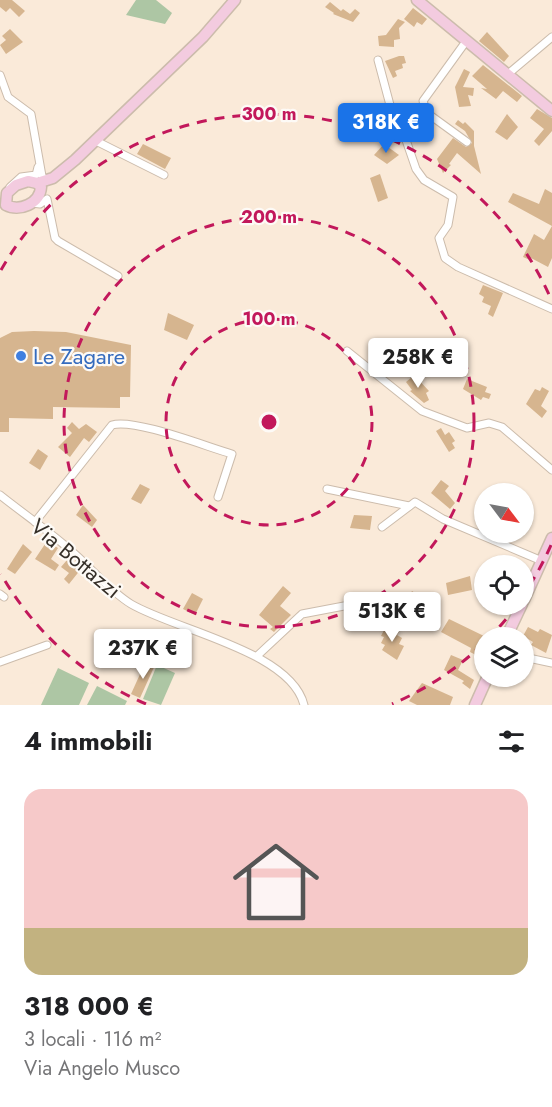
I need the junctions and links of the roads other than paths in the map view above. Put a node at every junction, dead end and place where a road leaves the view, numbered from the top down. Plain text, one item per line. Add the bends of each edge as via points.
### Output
1 (235, 0) edge
2 (417, 0) edge
3 (552, 37) edge
4 (467, 40) junction
5 (378, 60) dead end
6 (508, 74) junction
7 (0, 75) edge
8 (531, 93) junction
9 (552, 104) edge
10 (552, 111) edge
11 (96, 141) junction
12 (467, 142) dead end
13 (75, 160) junction
14 (40, 162) junction
15 (164, 175) dead end
16 (42, 182) junction
17 (5, 193) edge
18 (36, 199) junction
19 (4, 207) edge
20 (118, 276) dead end
21 (552, 309) edge
22 (347, 351) dead end
23 (552, 470) edge
24 (327, 489) dead end
25 (0, 495) edge
26 (218, 497) dead end
27 (409, 506) junction
28 (35, 522) junction
29 (382, 527) dead end
30 (552, 540) edge
31 (542, 561) junction
32 (534, 578) edge
33 (365, 602) dead end
34 (47, 645) dead end
35 (257, 657) junction
36 (534, 659) edge
37 (0, 662) edge
38 (552, 663) edge
39 (483, 687) edge
40 (304, 705) edge
41 (475, 705) edge

1 - 11 main road via 203,37
2 - 4 main road
3 - 6 street
4 - 6 main road
4 - 12 street via 423,101 427,113
5 - 21 street via 390,105 398,114 416,169 424,180 453,197 448,225 439,238 445,258
6 - 8 main road
7 - 14 street via 8,97 31,114
8 - 9 main road
8 - 10 main road
11 - 13 main road
11 - 15 street
13 - 16 main road
13 - 18 main road
14 - 16 street
14 - 17 street via 36,175 14,180
16 - 17 main road via 22,182
16 - 18 main road
17 - 19 main road
18 - 19 main road via 16,209
18 - 20 street via 40,204 47,199 58,241
22 - 23 street via 422,411 466,428 489,423 502,427
24 - 27 street
25 - 28 street, Via Bottazzi
26 - 28 street via 232,454 136,425 117,423
27 - 29 street
27 - 31 street via 415,502 443,519
28 - 35 street, Via Bottazzi via 132,604
30 - 31 main road
31 - 32 main road
33 - 35 street via 302,614
34 - 37 street
35 - 40 street, Via Bottazzi via 296,686
36 - 38 street
39 - 41 main road

